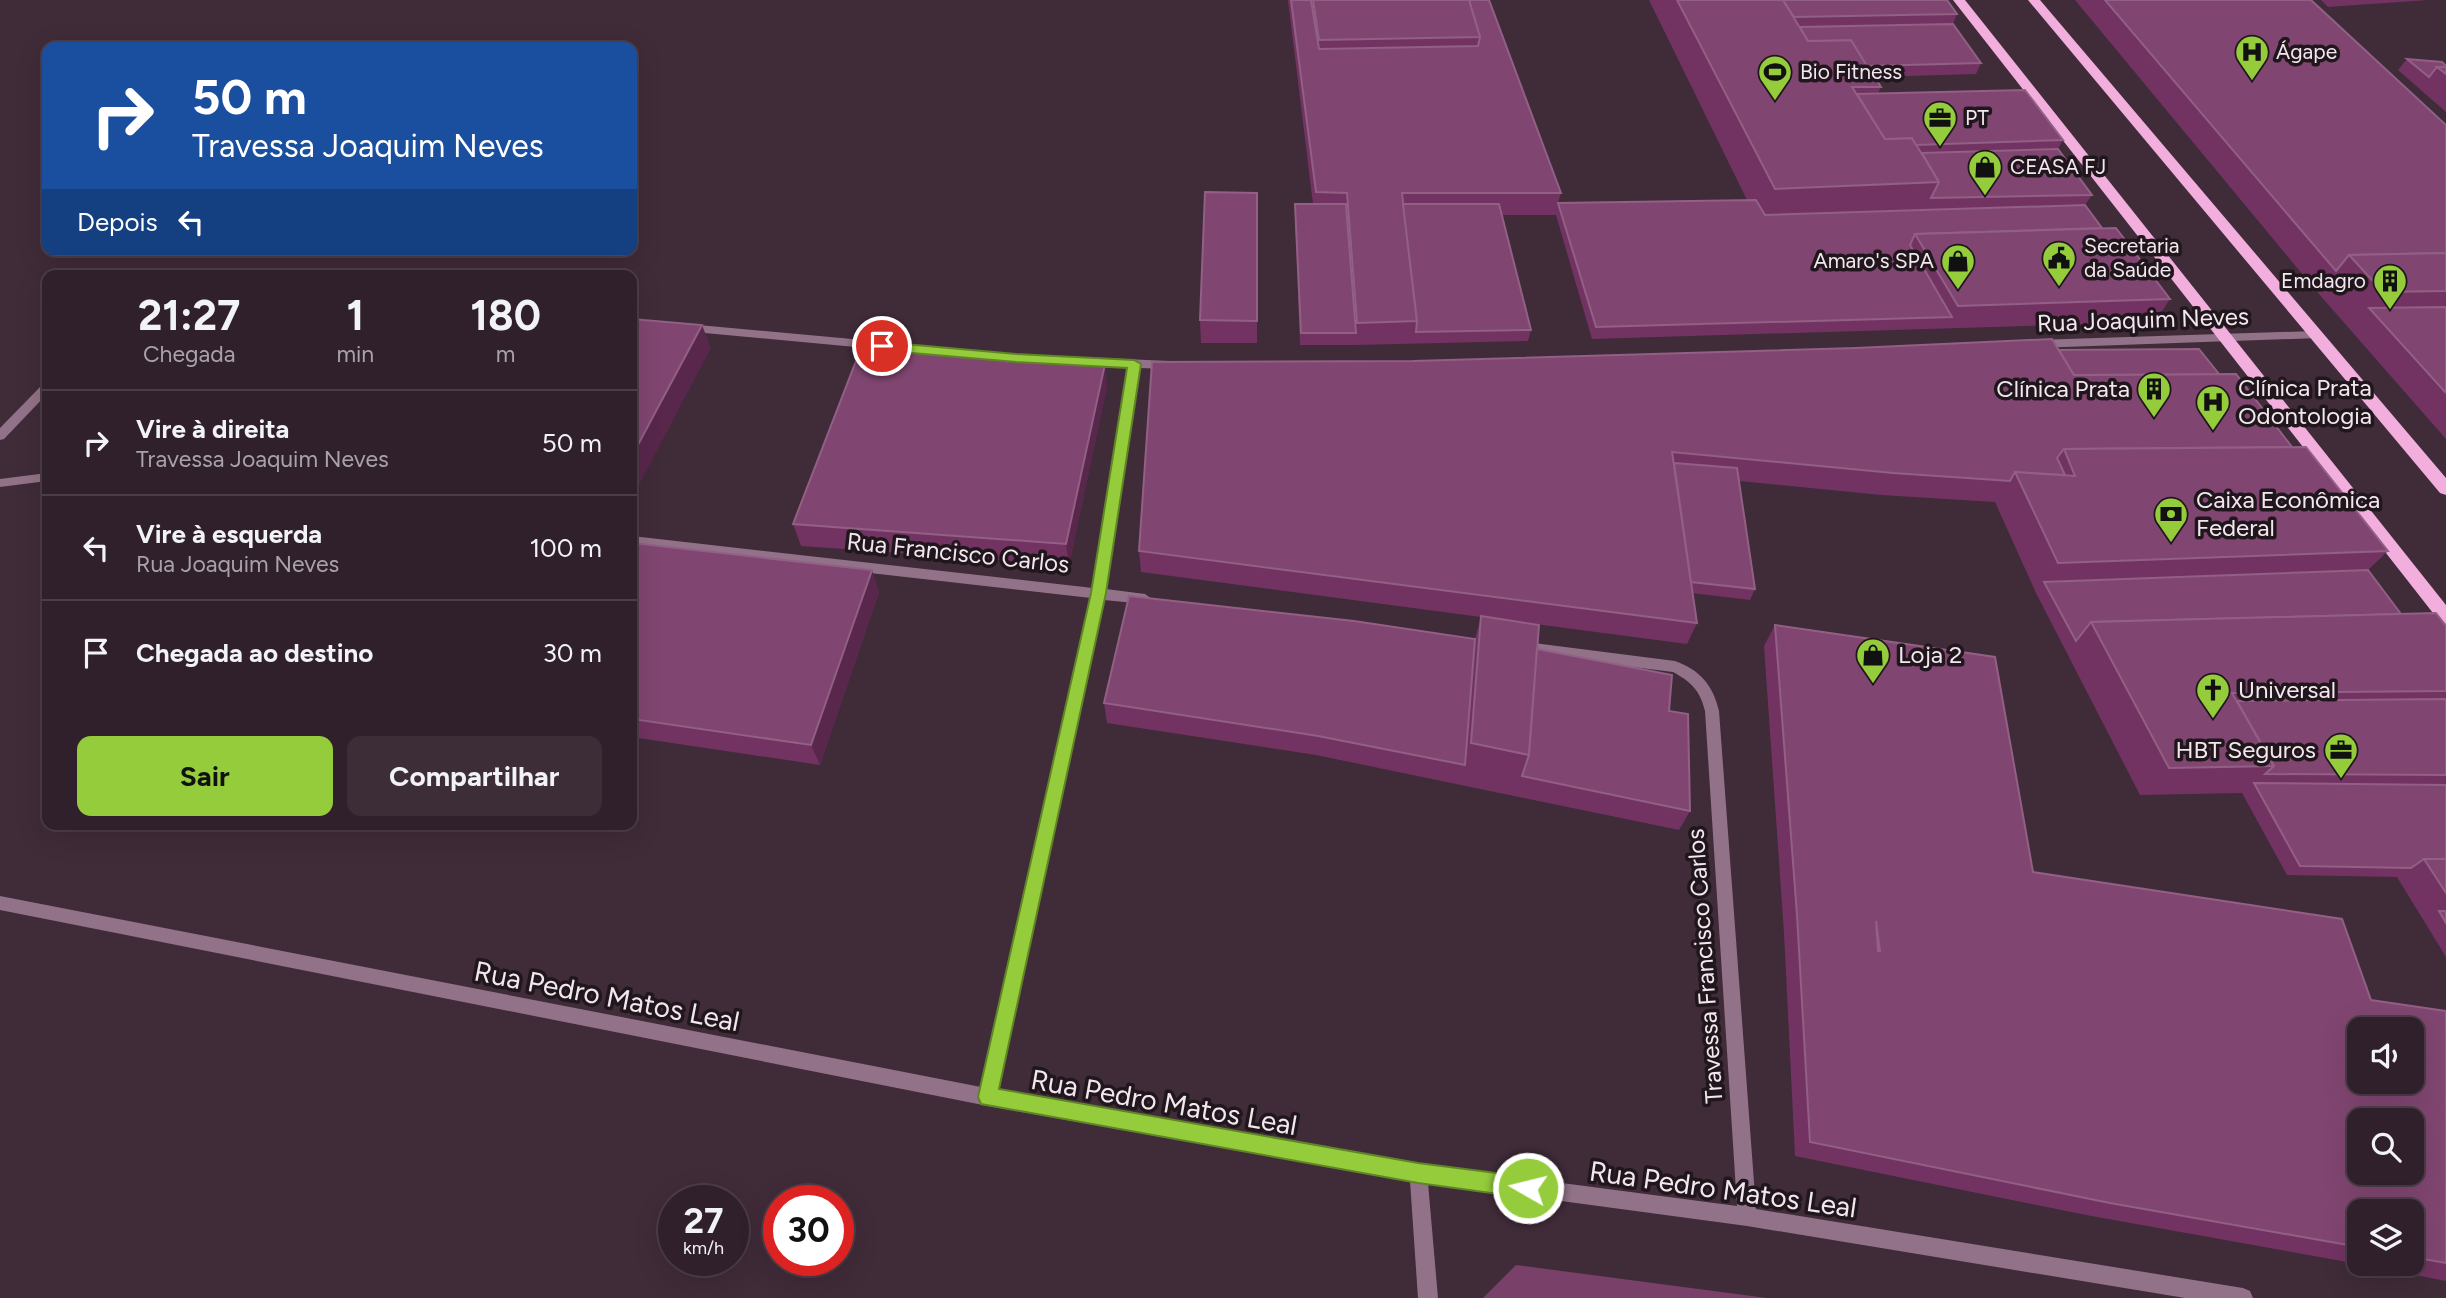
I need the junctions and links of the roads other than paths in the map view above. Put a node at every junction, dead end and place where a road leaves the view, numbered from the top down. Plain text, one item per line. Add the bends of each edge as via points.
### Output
1 (1959, 0) edge
2 (2034, 0) edge
3 (673, 327) edge
4 (2315, 335) junction
5 (2224, 337) junction
6 (2029, 344) edge
7 (1134, 364) junction
8 (1188, 365) edge
9 (42, 392) edge
10 (0, 436) edge
11 (42, 478) edge
12 (1, 484) edge
13 (2446, 489) edge
14 (637, 542) edge
15 (1099, 593) junction
16 (1153, 600) edge
17 (2446, 617) edge
18 (1510, 646) edge
19 (0, 903) edge
20 (988, 1097) junction
21 (1418, 1173) junction
22 (1747, 1217) junction
23 (1428, 1298) edge
24 (2243, 1298) edge

1 - 5 main road
2 - 4 main road
3 - 7 street
4 - 5 street, Rua Joaquim Neves
4 - 13 main road
5 - 6 street, Rua Joaquim Neves
5 - 17 main road
7 - 8 street
7 - 15 street
9 - 10 street
11 - 12 street
14 - 15 street, Rua Francisco Carlos
15 - 16 street, Rua Francisco Carlos
15 - 20 street
18 - 22 street, Travessa Francisco Carlos via 1675,667 1708,690
19 - 20 street, Rua Pedro Matos Leal
20 - 21 street, Rua Pedro Matos Leal
21 - 22 street, Rua Pedro Matos Leal
21 - 23 street
22 - 24 street, Rua Pedro Matos Leal

